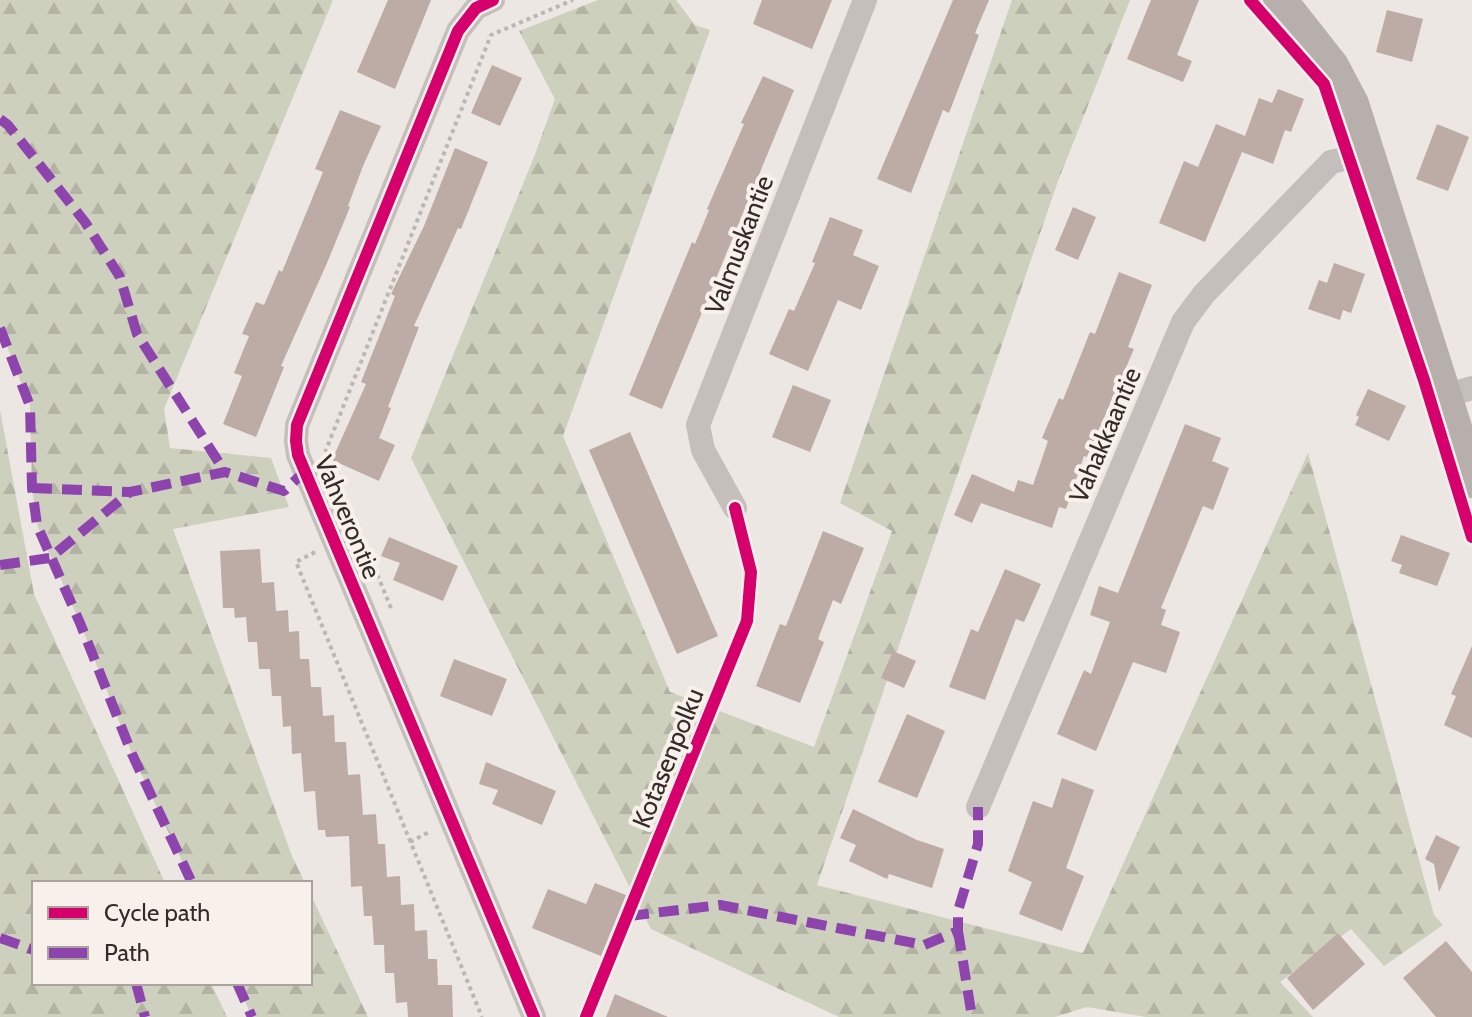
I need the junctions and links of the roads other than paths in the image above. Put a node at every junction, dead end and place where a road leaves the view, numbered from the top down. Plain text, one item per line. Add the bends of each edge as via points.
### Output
1 (493, 0) edge
2 (865, 0) edge
3 (1280, 0) edge
4 (1367, 147) junction
5 (1459, 392) edge
6 (1472, 481) edge
7 (735, 508) dead end
8 (978, 807) dead end
9 (534, 1017) edge

1 - 9 street, Vahverontie via 476,8 458,31 297,425 296,441
2 - 7 street, Valmuskantie via 698,425 703,450
3 - 4 street via 1332,66
4 - 5 street
4 - 8 street, Vahakkaantie via 1331,162 1183,322
5 - 6 street

